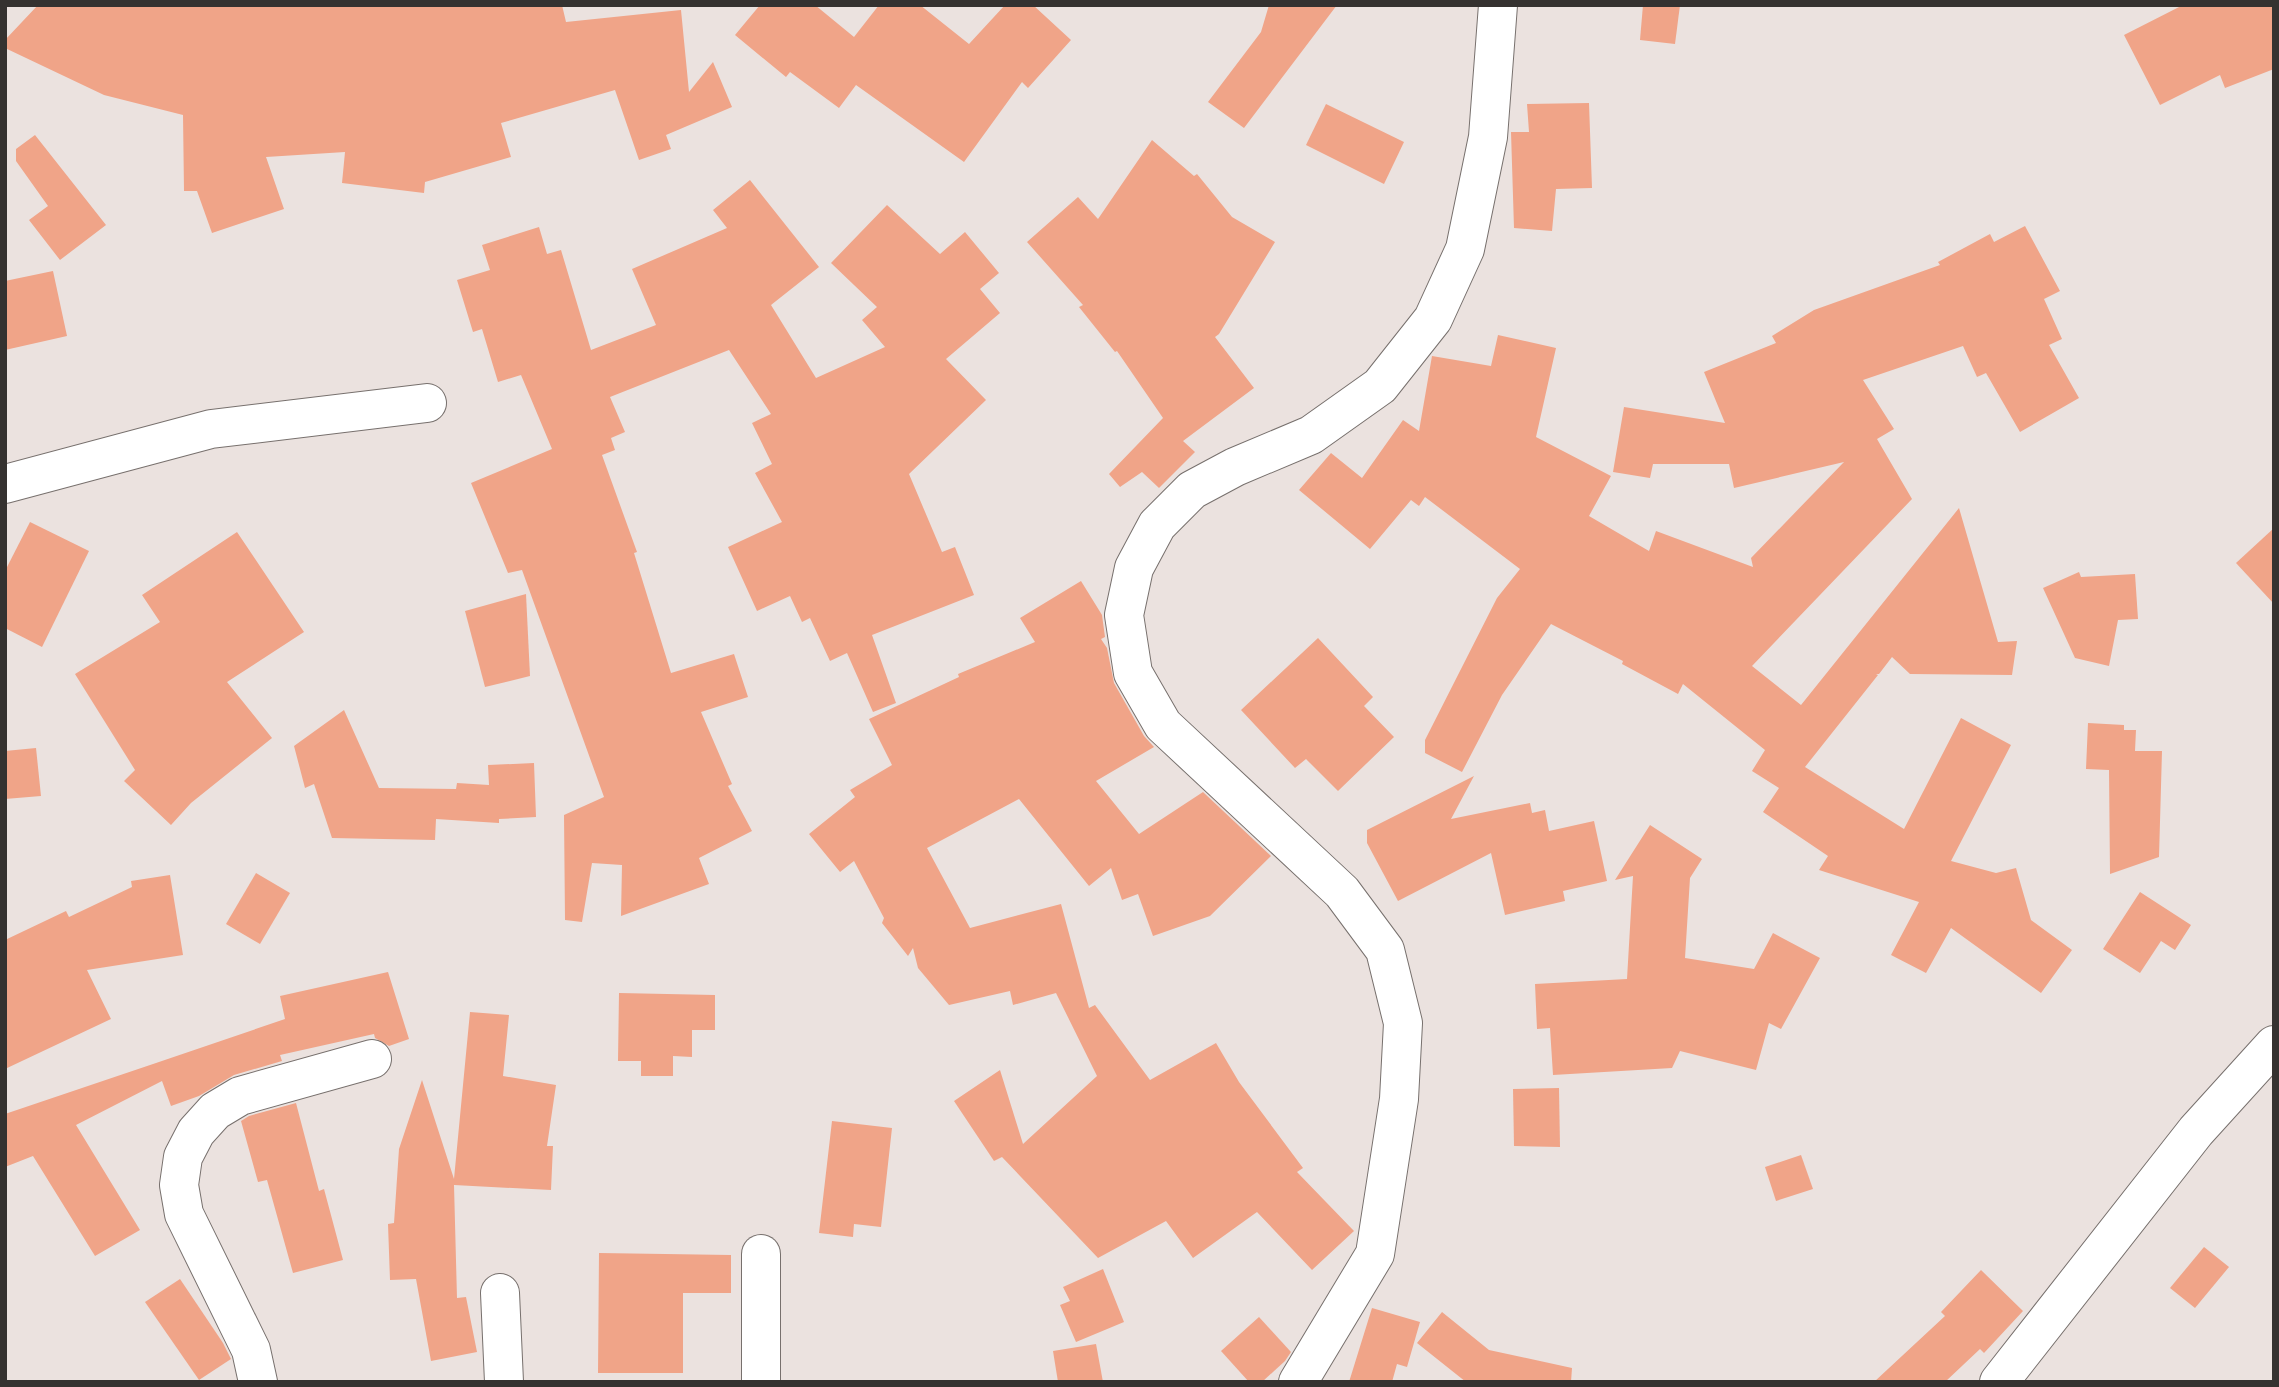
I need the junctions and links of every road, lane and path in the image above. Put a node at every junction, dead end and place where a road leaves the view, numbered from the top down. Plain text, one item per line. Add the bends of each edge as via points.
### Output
1 (1497, 5) edge
2 (427, 404) dead end
3 (5, 484) edge
4 (2274, 1045) edge
5 (372, 1059) dead end
6 (761, 1254) dead end
7 (500, 1293) dead end
8 (258, 1382) edge
9 (503, 1382) edge
10 (761, 1382) edge
11 (1298, 1382) edge
12 (1999, 1382) edge

1 - 11 street via 1488,137 1468,236 1433,319 1380,386 1311,435 1192,490 1157,525 1134,568 1124,615 1133,673 1163,725 1342,892 1385,950 1404,1023 1399,1099 1375,1254
2 - 3 street via 211,429
4 - 12 street via 2196,1131
5 - 8 street via 240,1096 215,1111 196,1132 183,1157 179,1185 184,1214 251,1350
6 - 10 street
7 - 9 street

